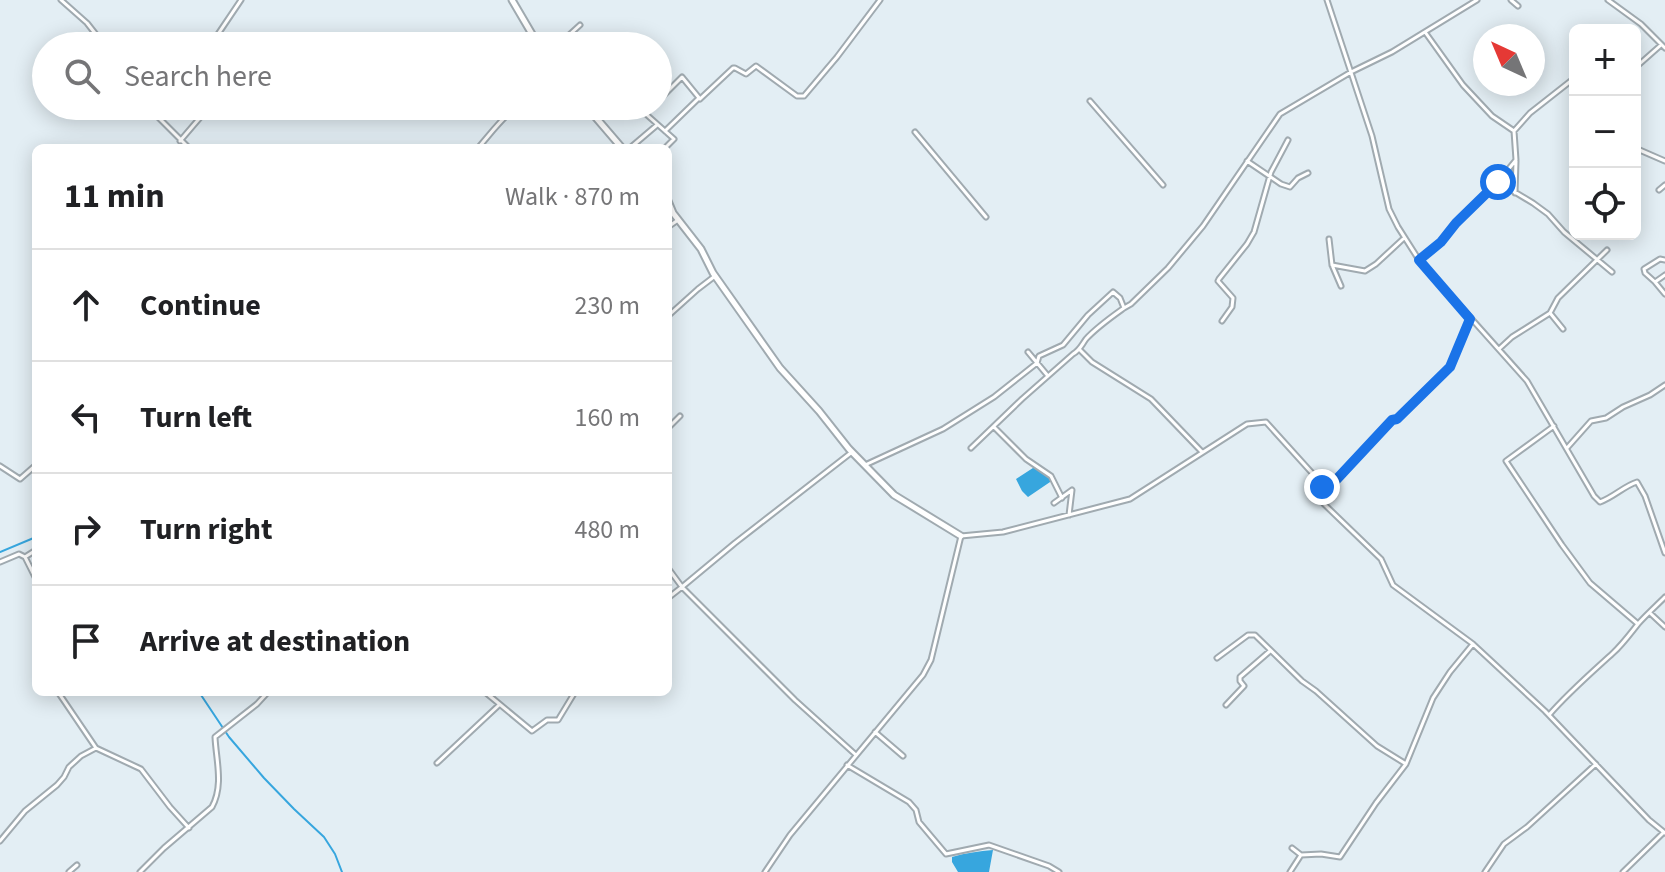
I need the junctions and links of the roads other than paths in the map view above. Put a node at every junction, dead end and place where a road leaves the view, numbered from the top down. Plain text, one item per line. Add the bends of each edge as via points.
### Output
1 (61, 0) edge
2 (241, 0) edge
3 (512, 0) edge
4 (880, 0) edge
5 (1327, 0) edge
6 (1477, 0) edge
7 (1511, 0) edge
8 (1608, 0) edge
9 (1518, 6) dead end
10 (580, 25) dead end
11 (94, 32) edge
12 (219, 32) edge
13 (531, 32) edge
14 (572, 32) edge
15 (1425, 32) junction
16 (1663, 47) edge
17 (1641, 64) edge
18 (1351, 72) junction
19 (1569, 82) edge
20 (672, 87) edge
21 (699, 98) junction
22 (1090, 101) dead end
23 (160, 120) edge
24 (198, 120) edge
25 (501, 120) edge
26 (598, 120) edge
27 (652, 120) edge
28 (657, 125) junction
29 (665, 131) junction
30 (1514, 131) junction
31 (915, 132) dead end
32 (1288, 140) dead end
33 (180, 141) junction
34 (184, 144) edge
35 (482, 144) edge
36 (619, 144) edge
37 (635, 144) edge
38 (669, 144) edge
39 (1641, 151) edge
40 (1516, 160) junction
41 (1247, 161) junction
42 (1665, 161) edge
43 (1308, 173) dead end
44 (1270, 177) junction
45 (1498, 182) junction
46 (1163, 185) dead end
47 (1665, 185) edge
48 (1659, 190) dead end
49 (1515, 193) junction
50 (672, 211) edge
51 (986, 217) dead end
52 (678, 220) junction
53 (672, 224) edge
54 (1405, 237) junction
55 (1329, 239) dead end
56 (1607, 250) dead end
57 (1419, 260) junction
58 (1598, 260) junction
59 (1665, 260) edge
60 (1332, 265) junction
61 (1612, 272) dead end
62 (1665, 275) edge
63 (715, 276) junction
64 (1655, 282) junction
65 (1341, 286) dead end
66 (1665, 294) edge
67 (1124, 308) junction
68 (672, 312) edge
69 (1550, 313) junction
70 (1470, 319) junction
71 (1222, 321) dead end
72 (1563, 329) dead end
73 (1499, 349) junction
74 (1080, 350) junction
75 (1028, 352) dead end
76 (1037, 363) junction
77 (1048, 376) junction
78 (1665, 385) edge
79 (680, 416) dead end
80 (672, 424) edge
81 (1554, 426) junction
82 (994, 427) junction
83 (971, 448) dead end
84 (1567, 448) junction
85 (852, 452) junction
86 (1203, 453) junction
87 (865, 465) junction
88 (0, 466) edge
89 (32, 468) edge
90 (1322, 487) junction
91 (1062, 498) junction
92 (1054, 503) dead end
93 (1069, 515) junction
94 (961, 536) junction
95 (32, 553) edge
96 (1665, 553) edge
97 (25, 557) junction
98 (0, 562) edge
99 (32, 571) edge
100 (672, 573) edge
101 (682, 587) junction
102 (672, 595) edge
103 (1665, 597) edge
104 (1649, 613) junction
105 (1638, 624) junction
106 (1665, 627) edge
107 (1473, 644) junction
108 (1270, 651) junction
109 (1217, 658) dead end
110 (61, 696) edge
111 (264, 696) edge
112 (489, 696) edge
113 (573, 696) edge
114 (499, 705) junction
115 (1226, 705) dead end
116 (1549, 715) junction
117 (875, 732) junction
118 (96, 748) junction
119 (856, 755) junction
120 (903, 756) dead end
121 (437, 763) dead end
122 (1406, 764) junction
123 (1596, 764) junction
124 (847, 765) junction
125 (189, 828) junction
126 (1665, 832) edge
127 (0, 841) edge
128 (1292, 848) dead end
129 (1301, 855) junction
130 (77, 865) dead end
131 (69, 872) edge
132 (140, 872) edge
133 (765, 872) edge
134 (1059, 872) edge
135 (1290, 872) edge
136 (1485, 872) edge
137 (1623, 872) edge

1 - 11 street
2 - 12 street
3 - 13 street
4 - 21 street via 804,96 756,66 746,74 733,68
5 - 18 street
6 - 15 street
7 - 9 street
8 - 16 street
10 - 14 street
15 - 18 street
15 - 30 street via 1463,85
16 - 17 street
18 - 41 street via 1280,114
18 - 54 street via 1389,209
19 - 30 street
20 - 21 street via 682,77
21 - 29 street
22 - 46 street
23 - 33 street
24 - 33 street
25 - 35 street
26 - 36 street
27 - 28 street
28 - 29 street
28 - 37 street
29 - 38 street via 674,139
30 - 40 street
31 - 51 street
32 - 44 street
33 - 34 street
39 - 42 street
40 - 45 street
40 - 49 street
41 - 44 street
41 - 67 street via 1168,268
43 - 44 street via 1290,187
44 - 71 street via 1254,232 1218,281 1233,298
45 - 49 street
45 - 57 street
47 - 48 street
49 - 58 street via 1548,214
50 - 52 street
52 - 53 street
52 - 63 street
54 - 57 street
54 - 60 street via 1365,271
55 - 60 street
56 - 58 street
57 - 70 street
58 - 61 street
58 - 69 street via 1558,298
59 - 64 street via 1644,269
60 - 65 street
62 - 64 street
63 - 68 street
63 - 85 street via 780,368
64 - 66 street
67 - 74 street
67 - 76 street via 1113,292 1063,345 1039,356
69 - 72 street
69 - 73 street
70 - 73 street
70 - 90 street via 1446,372 1336,480
73 - 81 street via 1527,381
74 - 77 street
74 - 86 street via 1151,399
75 - 76 street
76 - 77 street
76 - 87 street via 943,429
77 - 82 street
78 - 84 street via 1591,421
79 - 80 street
81 - 84 street
81 - 105 street via 1506,461 1590,583
82 - 83 street
82 - 91 street via 1051,476
84 - 96 street via 1600,502 1637,482
85 - 87 street
85 - 101 street
86 - 90 street via 1247,424 1266,422
86 - 93 street via 1130,499
87 - 94 street via 894,495
88 - 89 street via 20,479
90 - 107 street via 1324,504 1381,559 1393,585
91 - 92 street
91 - 93 street via 1072,490
93 - 94 street via 1003,532
94 - 117 street via 931,660
95 - 97 street
97 - 98 street via 19,554
97 - 99 street
100 - 101 street
101 - 102 street
101 - 119 street
103 - 104 street
104 - 105 street
104 - 106 street
105 - 116 street
107 - 116 street
107 - 122 street via 1433,698
108 - 109 street via 1255,635 1248,635
108 - 115 street via 1240,677 1244,686
108 - 122 street via 1368,739
110 - 118 street
111 - 125 street via 215,737 216,798
112 - 114 street
113 - 114 street via 558,720 547,720 532,731
114 - 121 street
116 - 123 street
117 - 119 street
117 - 120 street
118 - 125 street via 141,769
118 - 127 street via 69,767
119 - 124 street
122 - 129 street via 1340,857
123 - 126 street
123 - 136 street via 1504,844
124 - 133 street
124 - 134 street via 909,802 946,854 989,845
125 - 132 street
126 - 137 street
128 - 129 street
129 - 135 street
130 - 131 street

